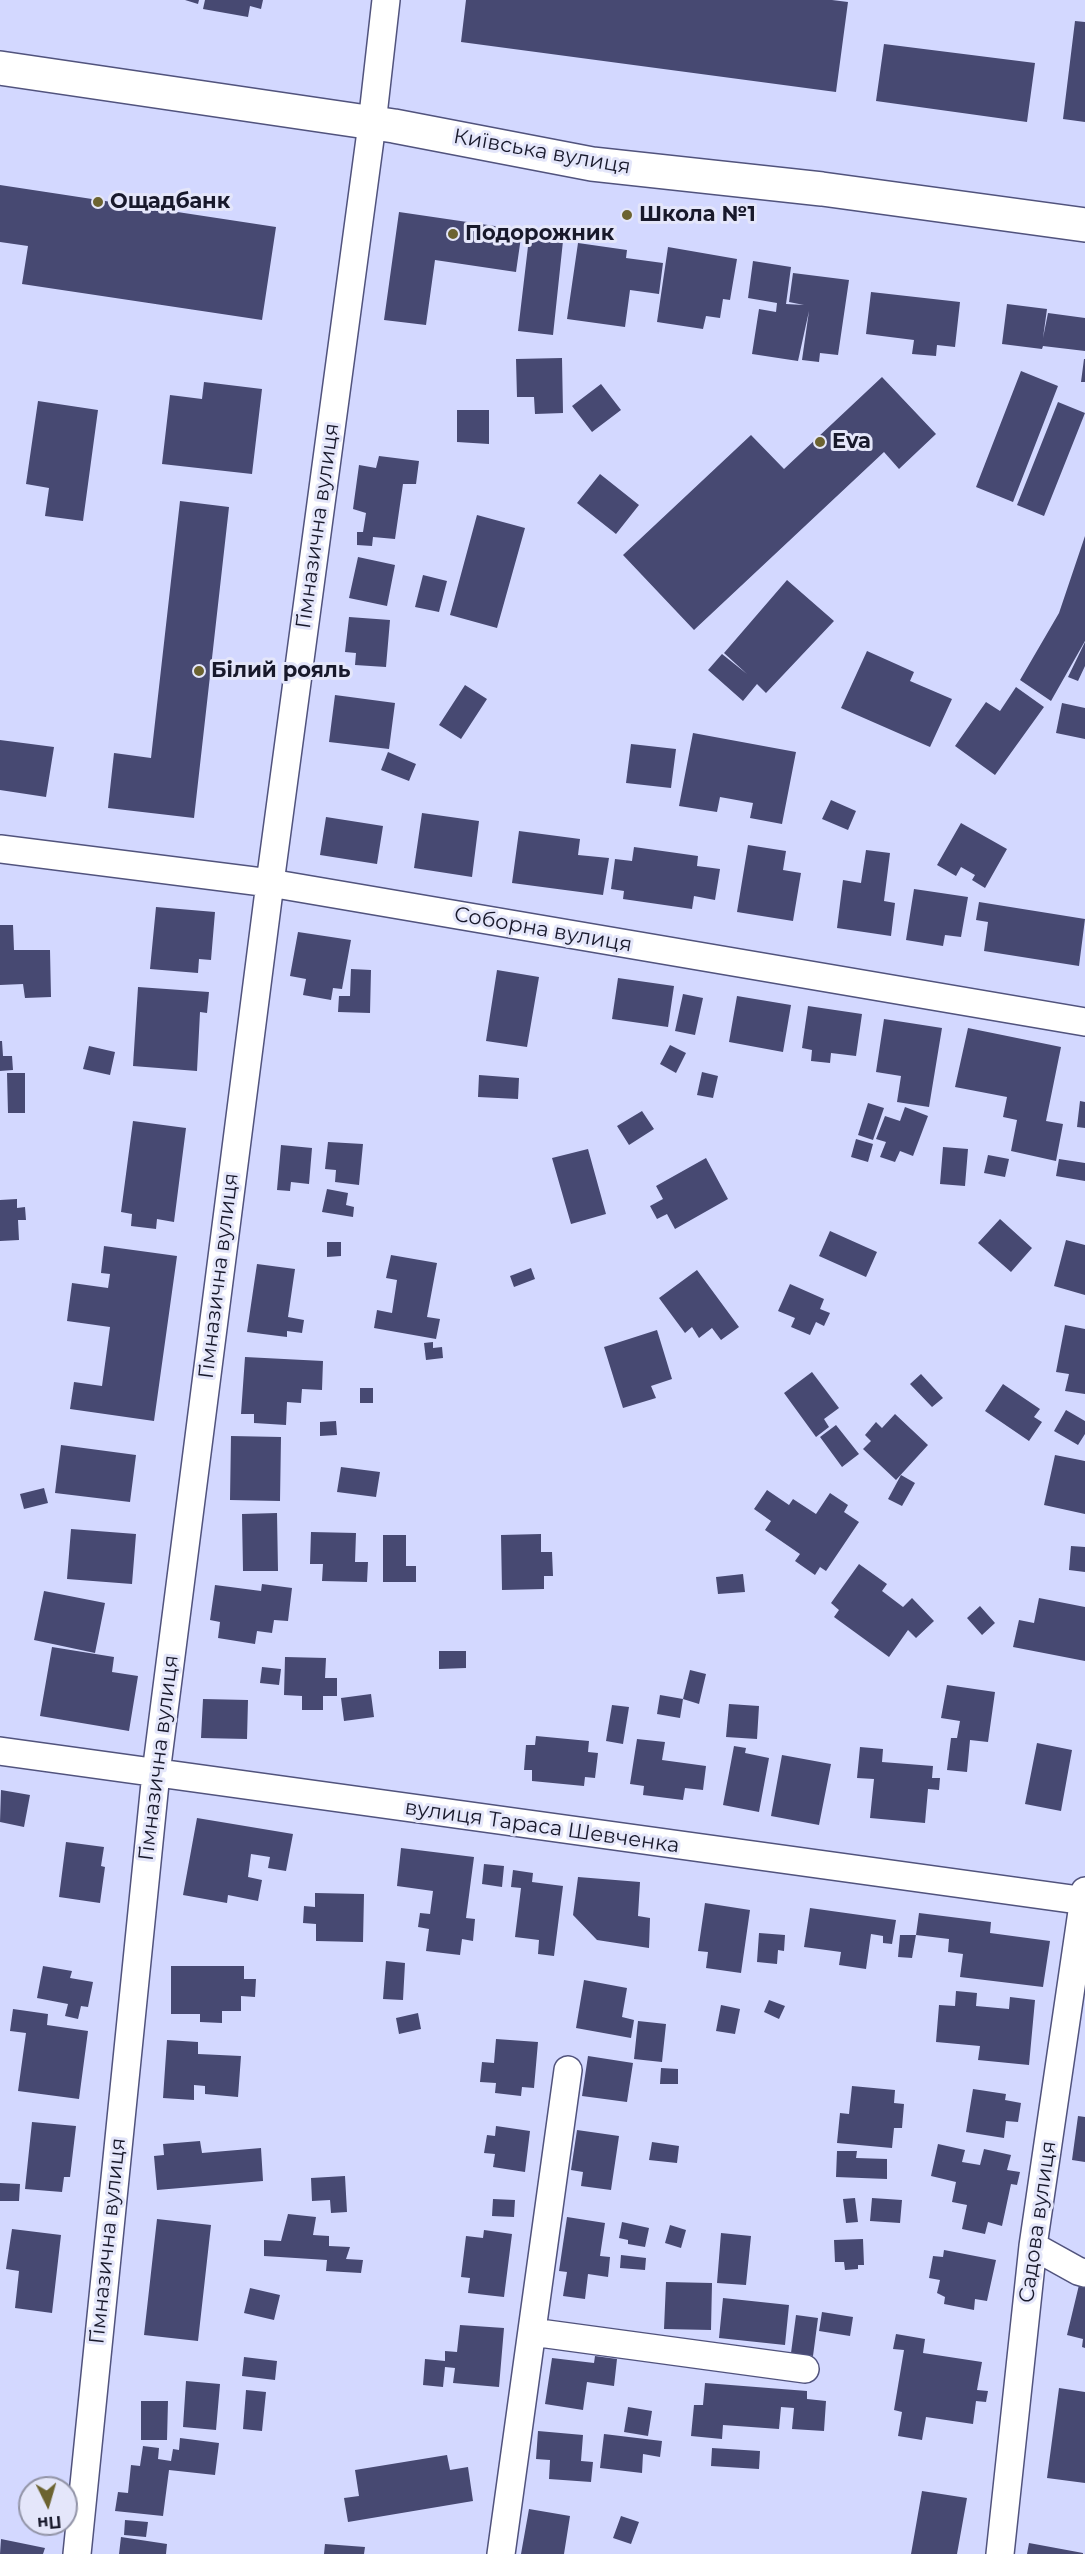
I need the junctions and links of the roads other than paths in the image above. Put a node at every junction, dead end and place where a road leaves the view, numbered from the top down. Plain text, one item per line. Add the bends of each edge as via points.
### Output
1 (386, 0) edge
2 (0, 68) edge
3 (372, 124) junction
4 (1085, 225) edge
5 (0, 849) edge
6 (270, 883) junction
7 (1085, 1022) edge
8 (0, 1751) edge
9 (156, 1773) junction
10 (1084, 1898) edge
11 (568, 2070) dead end
12 (1033, 2246) junction
13 (1085, 2273) edge
14 (532, 2332) junction
15 (805, 2369) dead end
16 (77, 2554) edge
17 (501, 2554) edge
18 (1000, 2554) edge

1 - 3 street, Гімназична вулиця
2 - 3 main road, Київська вулиця
3 - 4 main road, Київська вулиця via 592,164 822,189
3 - 6 street, Гімназична вулиця
5 - 6 street, Соборна вулиця
6 - 7 street, Соборна вулиця
6 - 9 street, Гімназична вулиця
8 - 9 street, вулиця Тараса Шевченка
9 - 10 street, вулиця Тараса Шевченка
9 - 16 street, Гімназична вулиця
10 - 12 street, Садова вулиця
11 - 14 street
12 - 13 street
12 - 18 street, Садова вулиця
14 - 15 street
14 - 17 street

